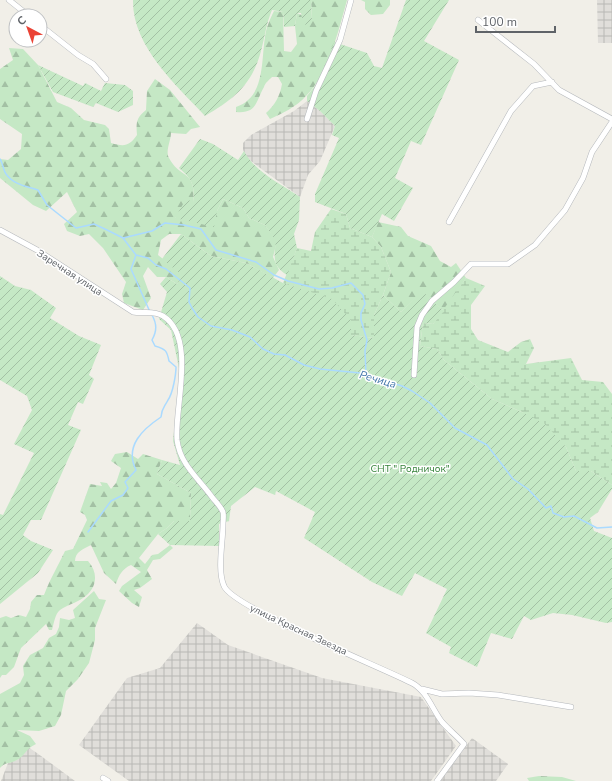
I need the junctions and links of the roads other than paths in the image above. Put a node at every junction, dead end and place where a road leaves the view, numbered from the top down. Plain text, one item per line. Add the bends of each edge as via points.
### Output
1 (9, 0) edge
2 (351, 0) edge
3 (19, 8) edge
4 (478, 20) dead end
5 (48, 31) edge
6 (106, 79) dead end
7 (552, 82) junction
8 (307, 119) dead end
9 (612, 121) edge
10 (449, 222) dead end
11 (0, 230) edge
12 (414, 375) dead end
13 (223, 512) joint
14 (422, 690) junction
15 (571, 707) dead end
16 (437, 781) edge

1 - 3 street
2 - 8 street via 340,40 316,91
4 - 7 street via 534,64
5 - 6 street via 93,64
7 - 9 street via 559,90
7 - 10 street via 533,86 511,111
9 - 12 street via 592,152 583,178 565,210 535,245 508,264 471,264 432,301 417,327
11 - 13 street, Заречная улица via 37,250 132,312 151,312 170,322 176,333 183,372 177,439 180,455 185,465
13 - 14 street, улица Красная Звезда via 222,575 224,587 229,593 262,613
14 - 15 street, улица Красная Звезда via 442,694 498,695
14 - 16 street, улица Красная Звезда via 443,722 464,744

